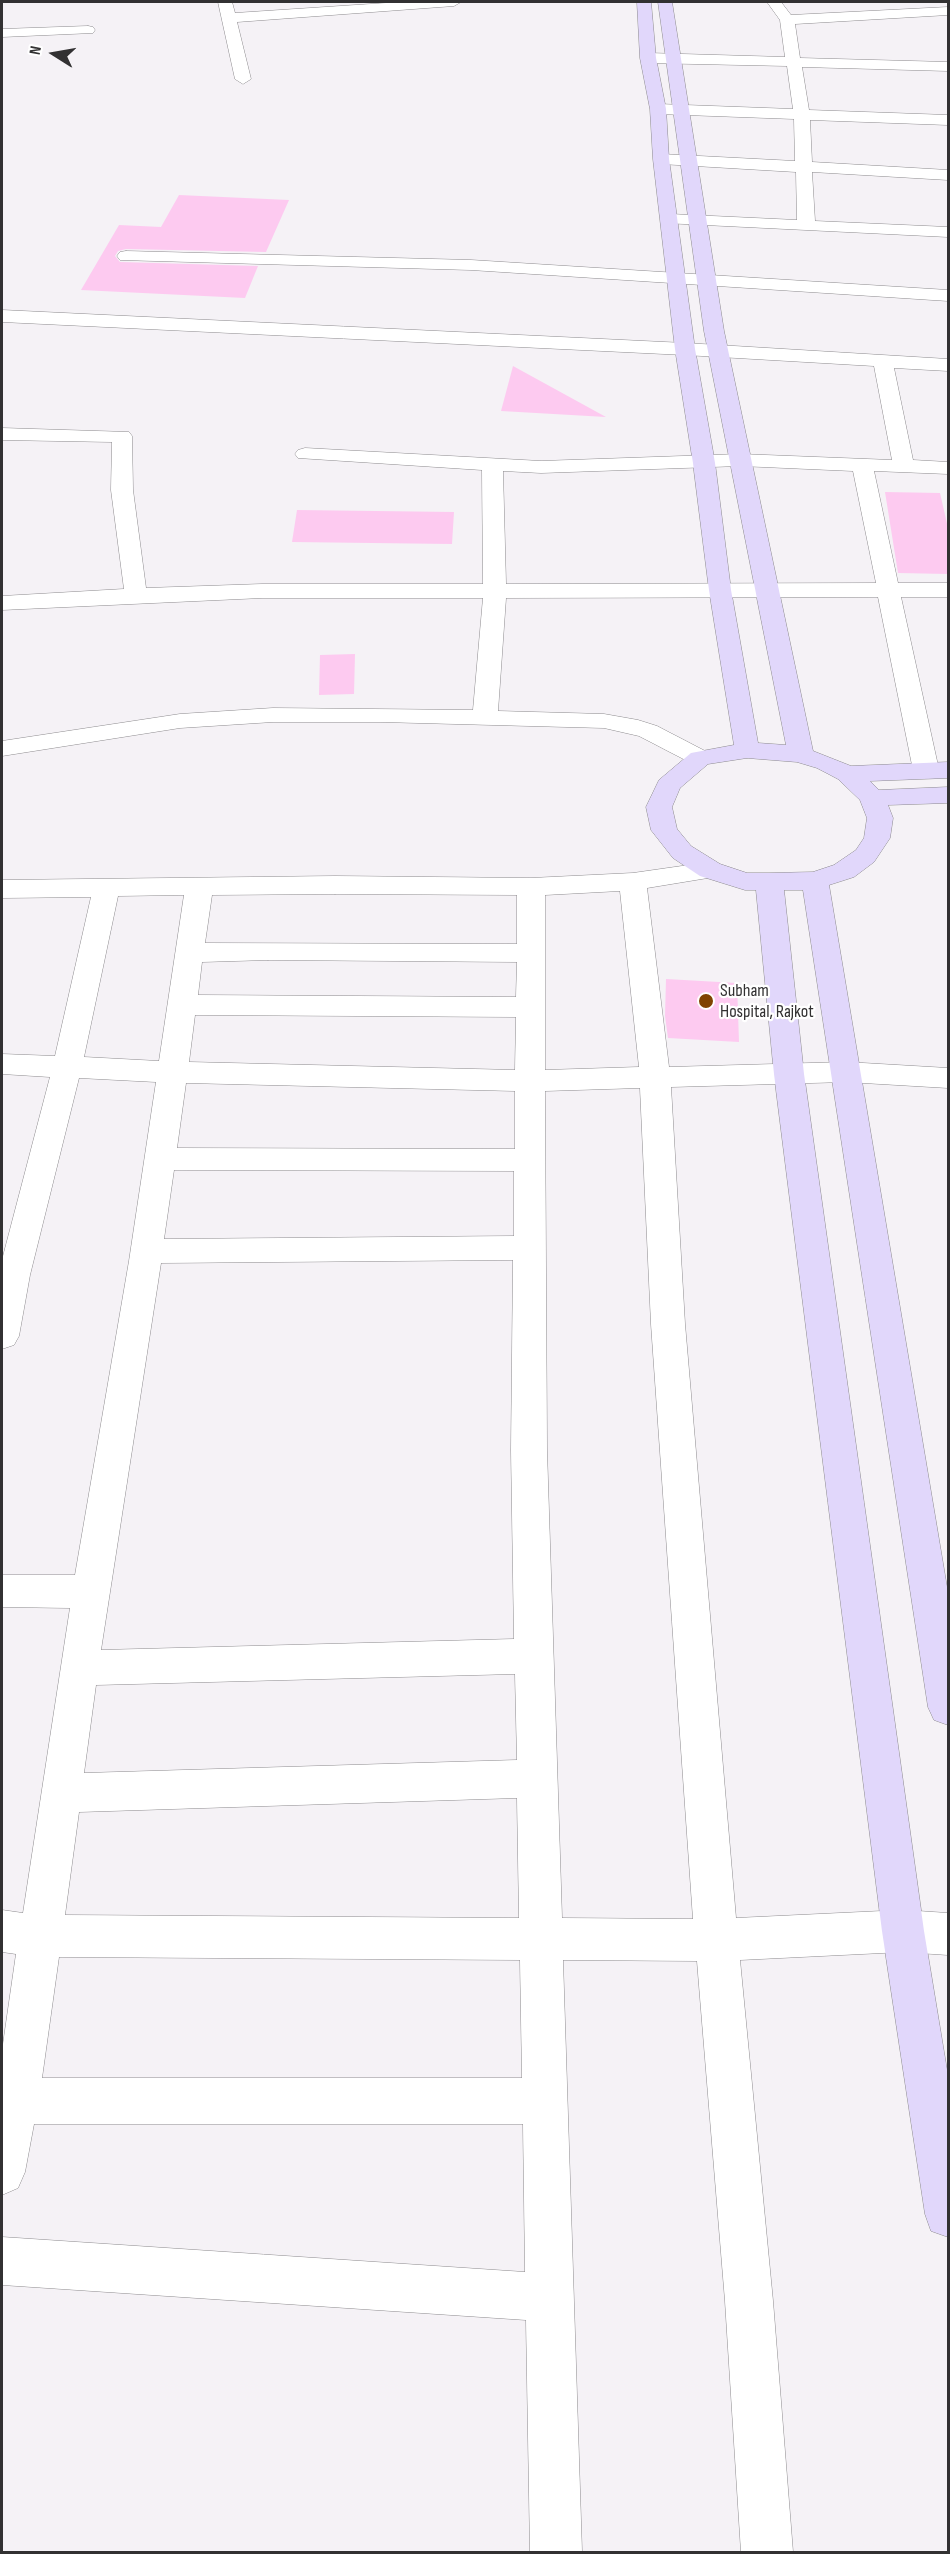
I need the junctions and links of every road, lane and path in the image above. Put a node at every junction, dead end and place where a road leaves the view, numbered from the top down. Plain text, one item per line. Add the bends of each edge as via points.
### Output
1 (225, 2) edge
2 (454, 2) edge
3 (644, 2) edge
4 (665, 2) edge
5 (774, 2) edge
6 (364, 5) edge
7 (948, 11) edge
8 (863, 17) junction
9 (230, 18) junction
10 (787, 20) junction
11 (874, 29) dead end
12 (88, 30) dead end
13 (2, 33) edge
14 (886, 45) dead end
15 (648, 58) junction
16 (674, 60) junction
17 (795, 63) junction
18 (900, 64) junction
19 (948, 66) edge
20 (243, 79) dead end
21 (658, 109) junction
22 (681, 110) junction
23 (802, 115) junction
24 (948, 120) edge
25 (661, 159) junction
26 (689, 161) junction
27 (805, 168) junction
28 (948, 175) edge
29 (670, 219) junction
30 (698, 220) junction
31 (806, 225) junction
32 (948, 232) edge
33 (126, 256) dead end
34 (676, 279) junction
35 (706, 282) junction
36 (948, 296) edge
37 (2, 316) edge
38 (685, 349) junction
39 (718, 352) junction
40 (883, 361) junction
41 (948, 365) edge
42 (2, 434) edge
43 (306, 454) dead end
44 (740, 460) junction
45 (704, 463) junction
46 (492, 464) junction
47 (862, 464) junction
48 (904, 465) junction
49 (948, 468) edge
50 (889, 589) junction
51 (720, 590) junction
52 (767, 590) junction
53 (948, 590) edge
54 (495, 591) junction
55 (136, 595) junction
56 (2, 603) edge
57 (485, 719) junction
58 (2, 749) edge
59 (747, 750) junction
60 (801, 755) junction
61 (700, 758) junction
62 (937, 770) edge
63 (847, 774) junction
64 (948, 795) edge
65 (872, 798) junction
66 (710, 870) junction
67 (815, 881) junction
68 (633, 882) junction
69 (769, 882) junction
70 (199, 887) junction
71 (531, 887) junction
72 (106, 889) junction
73 (2, 891) edge
74 (530, 953) junction
75 (190, 954) junction
76 (182, 1005) junction
77 (531, 1007) junction
78 (2, 1064) edge
79 (67, 1067) junction
80 (172, 1072) junction
81 (846, 1072) junction
82 (789, 1074) junction
83 (948, 1078) edge
84 (655, 1079) junction
85 (530, 1081) junction
86 (160, 1159) junction
87 (530, 1161) junction
88 (530, 1248) junction
89 (147, 1251) junction
90 (2, 1336) edge
91 (2, 1591) edge
92 (91, 1592) junction
93 (534, 1656) junction
94 (79, 1668) junction
95 (948, 1707) edge
96 (537, 1778) junction
97 (61, 1793) junction
98 (903, 1931) junction
99 (21, 1933) edge
100 (948, 1934) edge
101 (541, 1938) junction
102 (717, 1940) junction
103 (15, 2101) junction
104 (545, 2101) junction
105 (2, 2172) edge
106 (948, 2214) edge
107 (2, 2261) edge
108 (550, 2298) junction
109 (556, 2553) edge
110 (767, 2553) edge

1 - 9 street
2 - 6 street
3 - 15 main road
4 - 16 main road
5 - 10 street
6 - 9 street
7 - 8 street
8 - 10 street
8 - 11 street
9 - 20 street
10 - 17 street
12 - 13 street
14 - 18 street
15 - 16 street
15 - 21 main road
16 - 17 street
16 - 22 main road
17 - 18 street
17 - 23 street
18 - 19 street
21 - 22 street
21 - 25 main road
22 - 23 street
22 - 26 main road
23 - 24 street
23 - 27 street
25 - 26 street
25 - 29 main road
26 - 27 street
26 - 30 main road
27 - 28 street
27 - 31 street
29 - 30 street
29 - 34 main road
30 - 31 street
30 - 35 main road
31 - 32 street
33 - 34 street via 471,265
34 - 35 street
34 - 38 main road
35 - 36 street
35 - 39 main road
37 - 38 street
38 - 39 street
38 - 45 main road
39 - 40 street
39 - 44 main road
40 - 41 street
40 - 48 street
42 - 55 street via 122,436 122,490
43 - 46 street
44 - 45 street
44 - 47 street
44 - 52 main road
45 - 46 street via 541,467
45 - 51 main road
46 - 54 street
47 - 48 street
47 - 50 street
48 - 49 street
50 - 52 street
50 - 53 street
50 - 62 street
51 - 52 street
51 - 54 street
51 - 59 main road
52 - 60 main road
54 - 55 street
54 - 57 street
55 - 56 street
57 - 58 street via 273,715 170,723
57 - 61 street via 630,725
59 - 60 main road
59 - 61 main road
60 - 63 main road
61 - 66 main road via 668,785 659,807 664,830 682,852
62 - 63 main road
63 - 65 main road
64 - 65 main road
65 - 67 main road via 880,818 877,838 865,856 844,871
66 - 68 street
66 - 69 main road via 745,881
67 - 69 main road
67 - 81 main road
68 - 71 street
68 - 84 street
69 - 82 main road
70 - 71 street
70 - 72 street
70 - 75 street
71 - 74 street
72 - 73 street
72 - 79 street
74 - 75 street
74 - 77 street
75 - 76 street
76 - 77 street
76 - 80 street
77 - 85 street
78 - 79 street
79 - 80 street
79 - 90 street
80 - 85 street
80 - 86 street
81 - 82 street
81 - 83 street
81 - 95 main road
82 - 84 street
82 - 98 main road
84 - 85 street
84 - 102 street via 668,1324
85 - 87 street
86 - 87 street
86 - 89 street
87 - 88 street
88 - 89 street
88 - 93 street
89 - 92 street
91 - 92 street
92 - 94 street
93 - 94 street
93 - 96 street
94 - 97 street
96 - 97 street
96 - 101 street
97 - 99 street
98 - 100 street
98 - 102 street
98 - 106 main road
99 - 101 street
99 - 103 street
101 - 102 street
101 - 104 street
102 - 110 street
103 - 104 street
103 - 105 street
104 - 108 street
107 - 108 street
108 - 109 street

